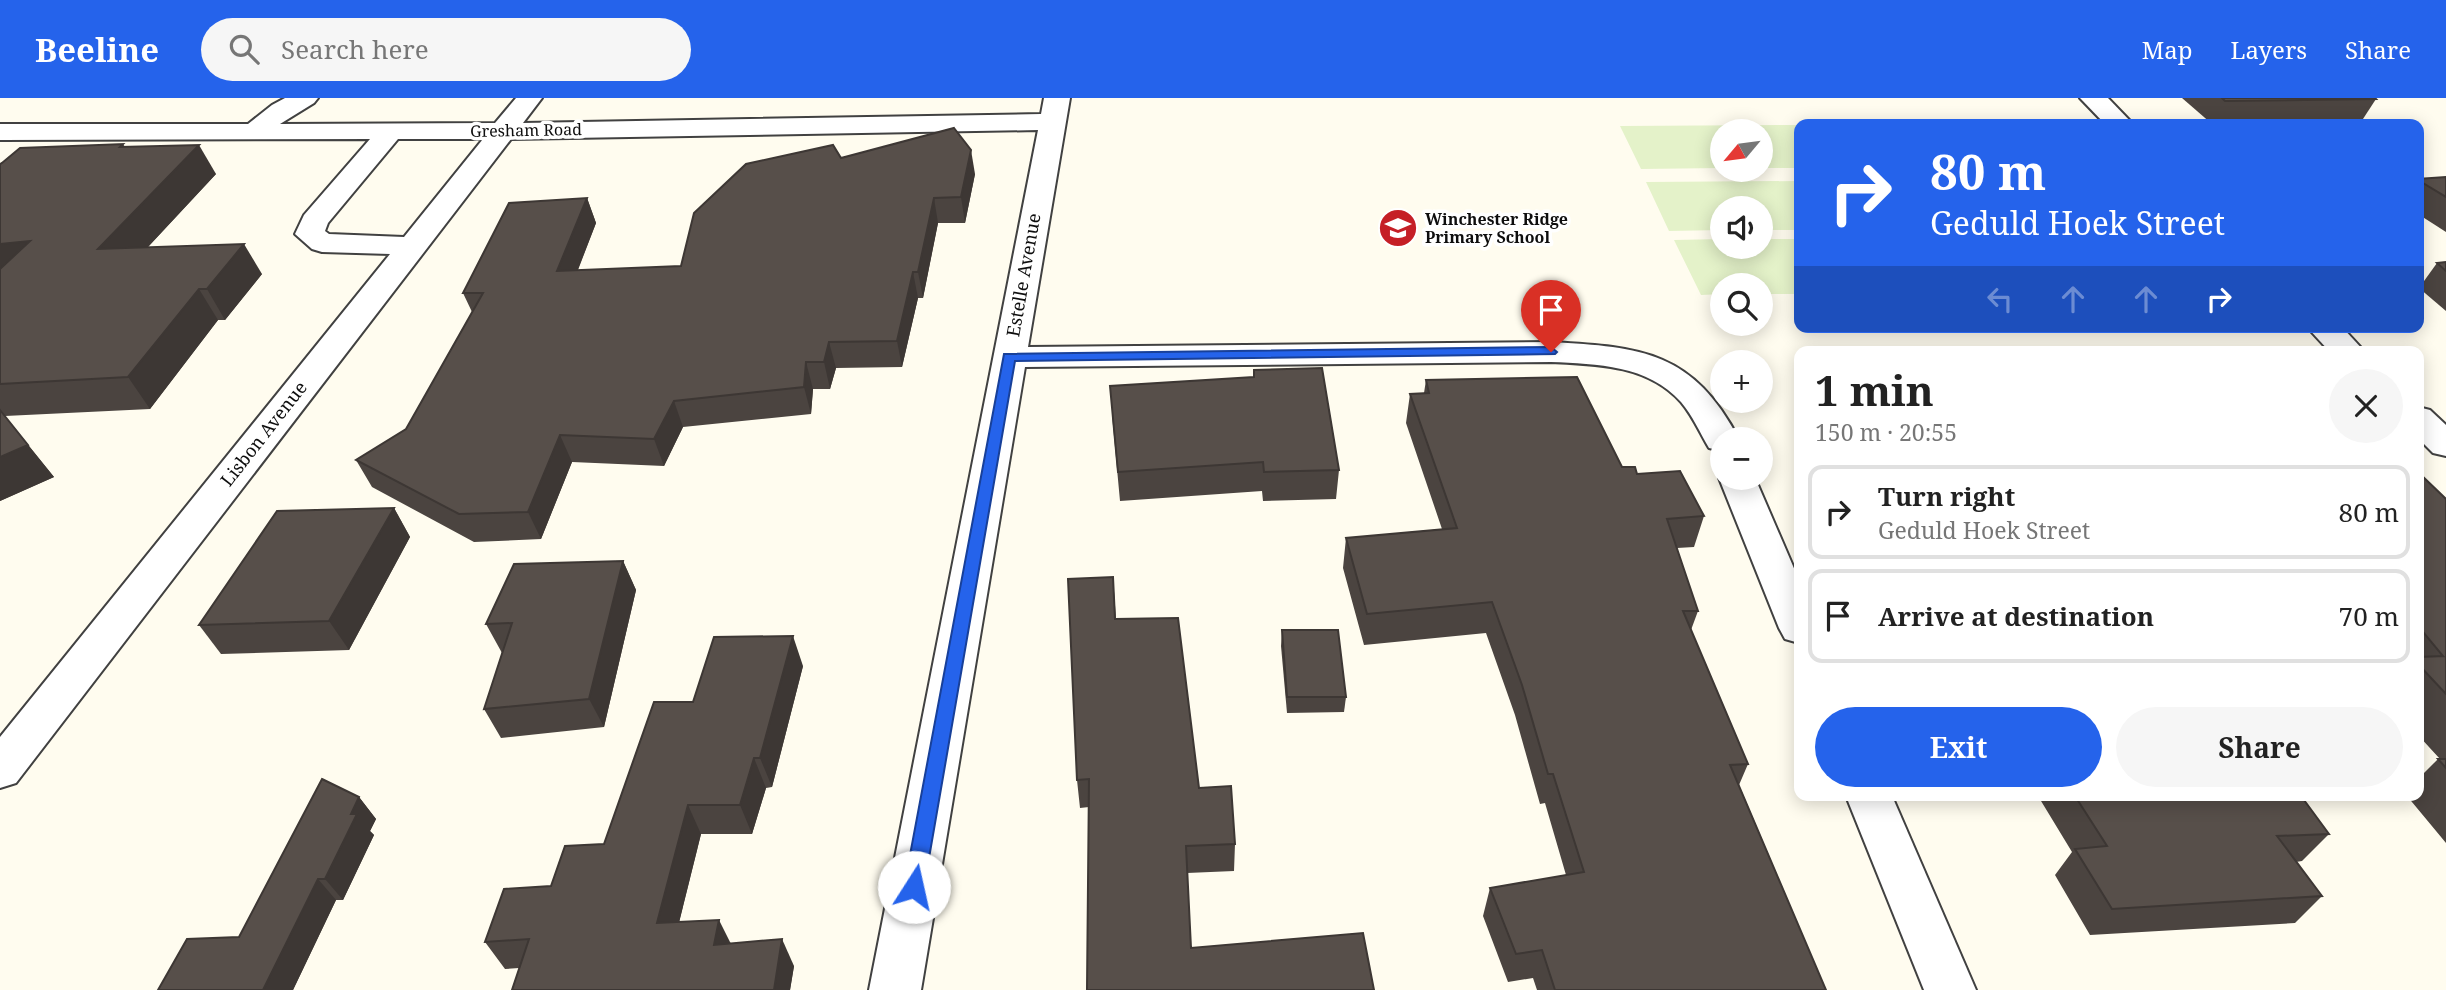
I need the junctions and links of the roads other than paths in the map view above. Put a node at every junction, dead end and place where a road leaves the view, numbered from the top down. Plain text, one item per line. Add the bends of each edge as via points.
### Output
1 (305, 98) edge
2 (529, 98) edge
3 (2093, 98) edge
4 (1055, 110) edge
5 (2115, 119) edge
6 (391, 131) junction
7 (503, 131) junction
8 (0, 132) edge
9 (254, 132) junction
10 (412, 246) junction
11 (2329, 333) edge
12 (2342, 346) edge
13 (1009, 356) junction
14 (2424, 424) edge
15 (1716, 427) edge
16 (2446, 445) edge
17 (1742, 490) edge
18 (1794, 616) edge
19 (0, 770) edge
20 (1871, 801) edge
21 (895, 990) edge
22 (1950, 990) edge

1 - 9 street
2 - 7 street, Lisbon Avenue
3 - 5 street
4 - 7 street, Gresham Road
4 - 13 street, Estelle Avenue
6 - 7 street, Gresham Road
6 - 9 street, Gresham Road
6 - 10 street via 314,220 310,234 322,243
7 - 10 street, Lisbon Avenue
8 - 9 street, Gresham Road
10 - 19 street, Lisbon Avenue
11 - 12 street
13 - 15 street via 1606,355 1647,366 1681,384 1707,408
13 - 21 street, Estelle Avenue
14 - 16 street
17 - 18 street
20 - 22 street

